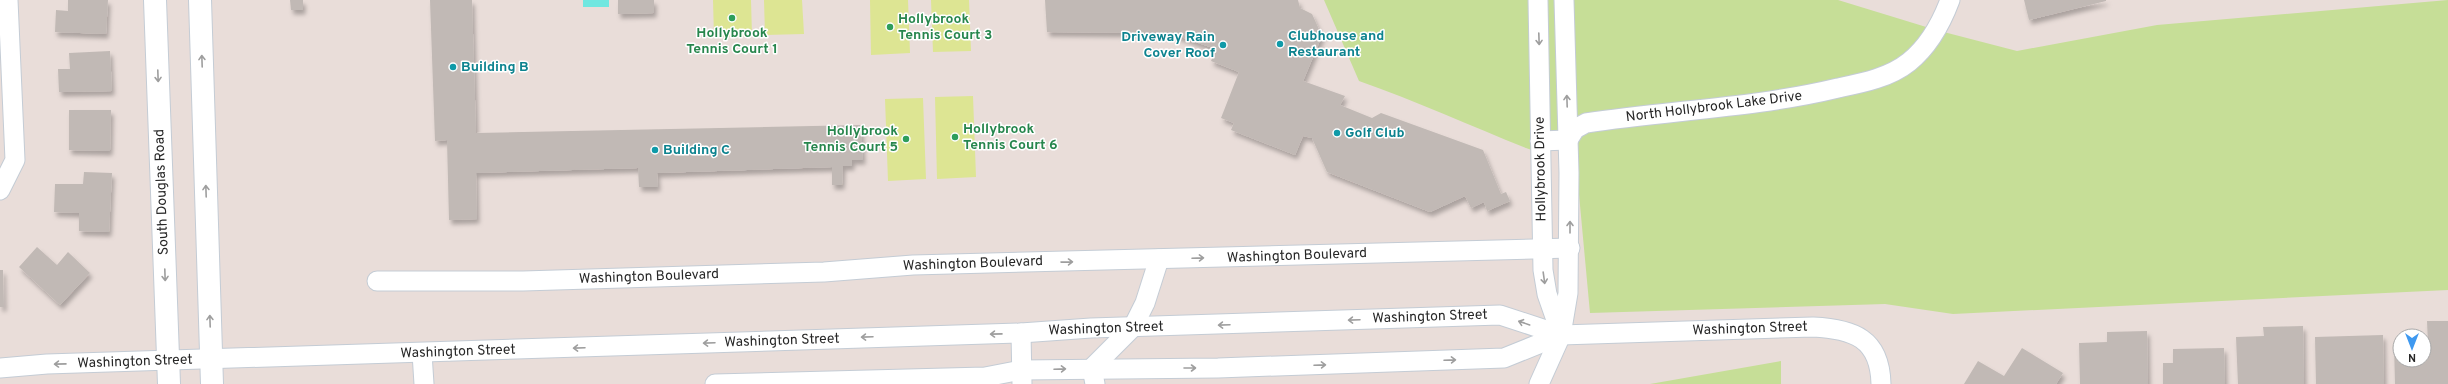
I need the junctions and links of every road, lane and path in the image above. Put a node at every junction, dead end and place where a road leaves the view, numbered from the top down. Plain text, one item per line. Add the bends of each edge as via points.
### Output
1 (8, 0) edge
2 (155, 0) edge
3 (200, 0) edge
4 (1538, 0) edge
5 (1564, 0) edge
6 (1950, 0) edge
7 (1568, 140) junction
8 (1540, 141) junction
9 (0, 190) edge
10 (1570, 248) junction
11 (1543, 249) junction
12 (1159, 259) junction
13 (377, 281) dead end
14 (1133, 327) junction
15 (1021, 333) junction
16 (1561, 336) junction
17 (422, 353) junction
18 (211, 360) junction
19 (168, 361) junction
20 (0, 368) edge
21 (1093, 376) edge
22 (1218, 376) edge
23 (1022, 377) edge
24 (169, 384) edge
25 (212, 384) edge
26 (424, 384) edge
27 (715, 384) edge
28 (1539, 384) edge
29 (1881, 384) edge

1 - 9 street via 14,160
2 -> 19 main road, South Douglas Road
18 -> 3 main road
4 -> 8 street, Hollybrook Drive
7 -> 5 street, Hollybrook Drive
6 - 7 street, North Hollybrook Lake Drive via 1936,30 1925,46 1908,63 1884,76 1796,98 1586,123
7 - 8 street
10 -> 7 street, Hollybrook Drive
8 - 11 street, Hollybrook Drive
10 - 11 street, Washington Boulevard
10 - 16 street, Hollybrook Drive via 1568,293
12 -> 11 street, Washington Boulevard
11 -> 16 street, Hollybrook Drive via 1547,294
13 -> 12 street, Washington Boulevard via 530,281
12 - 14 street via 1145,303
14 - 15 street, Washington Street
16 -> 14 street, Washington Street via 1500,314
14 - 21 street
15 -> 17 street, Washington Street
15 - 23 street
22 -> 16 street, Washington Street via 1504,358
16 - 28 street, Hollybrook Drive
16 - 29 street, Washington Street via 1813,327 1848,331 1864,340 1874,352 1881,370
17 - 18 street, Washington Street
17 - 26 street
18 - 19 street, Washington Street
18 - 25 main road
19 -> 20 street, Washington Street via 46,364
19 - 24 main road, South Douglas Road
21 -> 22 street, Washington Street
23 -> 21 street, Washington Street
23 - 27 street, Washington Street

